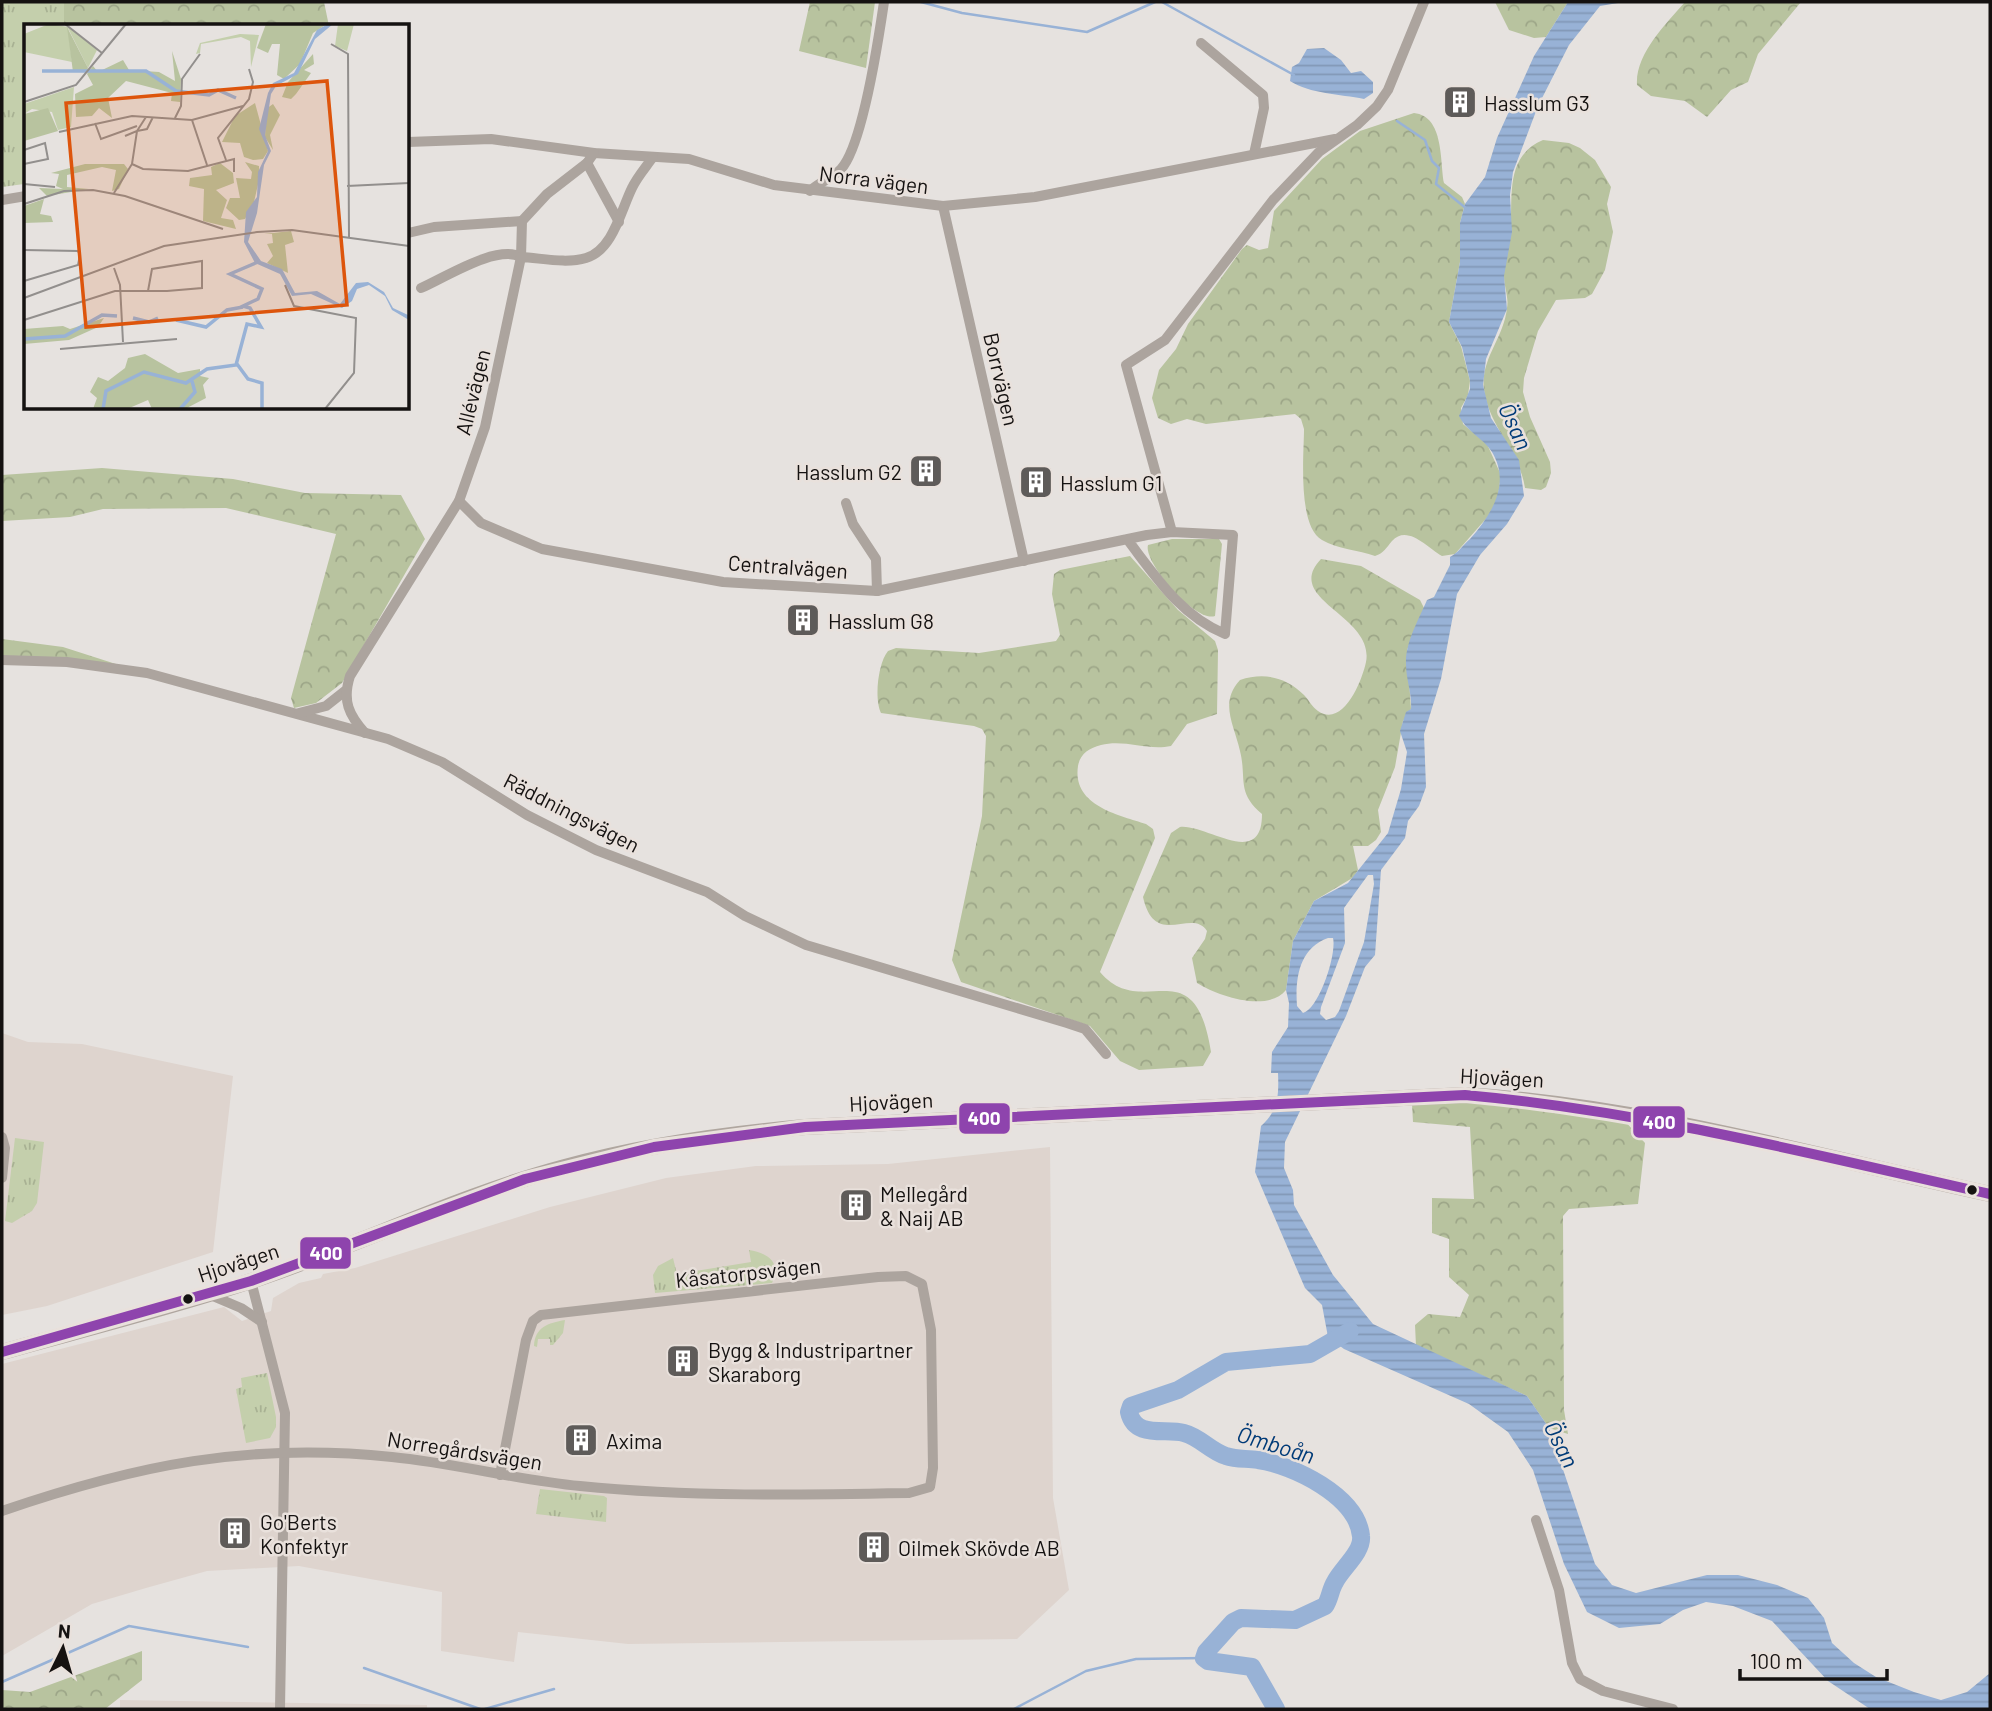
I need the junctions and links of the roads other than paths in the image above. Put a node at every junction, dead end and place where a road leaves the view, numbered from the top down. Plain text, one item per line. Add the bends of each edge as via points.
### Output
1 (884, 2) edge
2 (1424, 2) edge
3 (1201, 43) dead end
4 (1335, 139) junction
5 (410, 142) edge
6 (594, 153) junction
7 (1254, 154) junction
8 (653, 157) junction
9 (587, 163) junction
10 (810, 191) junction
11 (24, 196) edge
12 (2, 200) edge
13 (943, 206) junction
14 (522, 221) junction
15 (618, 222) junction
16 (410, 233) edge
17 (521, 257) junction
18 (421, 288) dead end
19 (459, 501) junction
20 (846, 503) dead end
21 (1172, 532) junction
22 (1127, 539) junction
23 (1024, 561) junction
24 (877, 591) junction
25 (2, 660) edge
26 (345, 691) junction
27 (297, 714) junction
28 (366, 734) junction
29 (1106, 1054) dead end
30 (2, 1137) edge
31 (2, 1178) edge
32 (1990, 1195) edge
33 (251, 1281) junction
34 (208, 1294) junction
35 (262, 1322) junction
36 (2, 1352) edge
37 (286, 1451) junction
38 (500, 1475) junction
39 (930, 1488) joint
40 (2, 1511) edge
41 (1536, 1520) dead end
42 (280, 1709) edge
43 (1673, 1709) edge

1 - 10 street via 877,50 852,147 841,170
2 - 4 street via 1388,90 1369,115
3 - 7 street via 1263,95
4 - 7 street, Norra vägen
4 - 21 street via 1273,200 1165,341 1126,365
5 - 6 street, Norra vägen via 491,139
6 - 8 street, Norra vägen
6 - 9 street
7 - 13 street, Norra vägen via 1035,197
8 - 10 street, Norra vägen via 689,159 744,178
8 - 15 street
9 - 14 street via 547,194
9 - 15 street
10 - 13 street, Norra vägen
11 - 12 street
13 - 23 street, Borrvägen
14 - 16 street
14 - 17 street, Allévägen
15 - 17 street via 589,258
17 - 18 street via 509,252 486,258
17 - 19 street, Allévägen via 485,428
19 - 24 street, Centralvägen via 481,523 542,549 723,582
19 - 26 street, Allévägen
20 - 24 street via 853,524 876,559
21 - 22 street, Centralvägen
21 - 22 street, Centralvägen via 1233,535 1225,634 1205,626 1181,607
22 - 23 street, Centralvägen
23 - 24 street, Centralvägen
25 - 27 street, Räddningsvägen via 67,662 147,673
26 - 27 street via 326,706
26 - 28 street via 348,714
27 - 28 street, Räddningsvägen
28 - 29 street, Räddningsvägen via 442,762 527,815 596,850 707,892 806,945 1085,1029
30 - 31 street
32 - 33 main road, Hjovägen via 1625,1112 1545,1100 1465,1095 1331,1100 805,1127 644,1147 499,1188
33 - 34 main road, Hjovägen
33 - 35 street
34 - 35 street
34 - 36 main road, Hjovägen
35 - 37 street via 285,1413
37 - 38 street, Norregårdsvägen via 394,1457
37 - 40 street, Norregårdsvägen via 200,1458 119,1474
37 - 42 street
38 - 39 street, Norregårdsvägen via 601,1488 716,1494 909,1493
38 - 39 street, Kåsatorpsvägen via 526,1340 533,1321 541,1315 906,1276 922,1284 929,1320
41 - 43 street via 1559,1590 1569,1655 1577,1675 1603,1691

